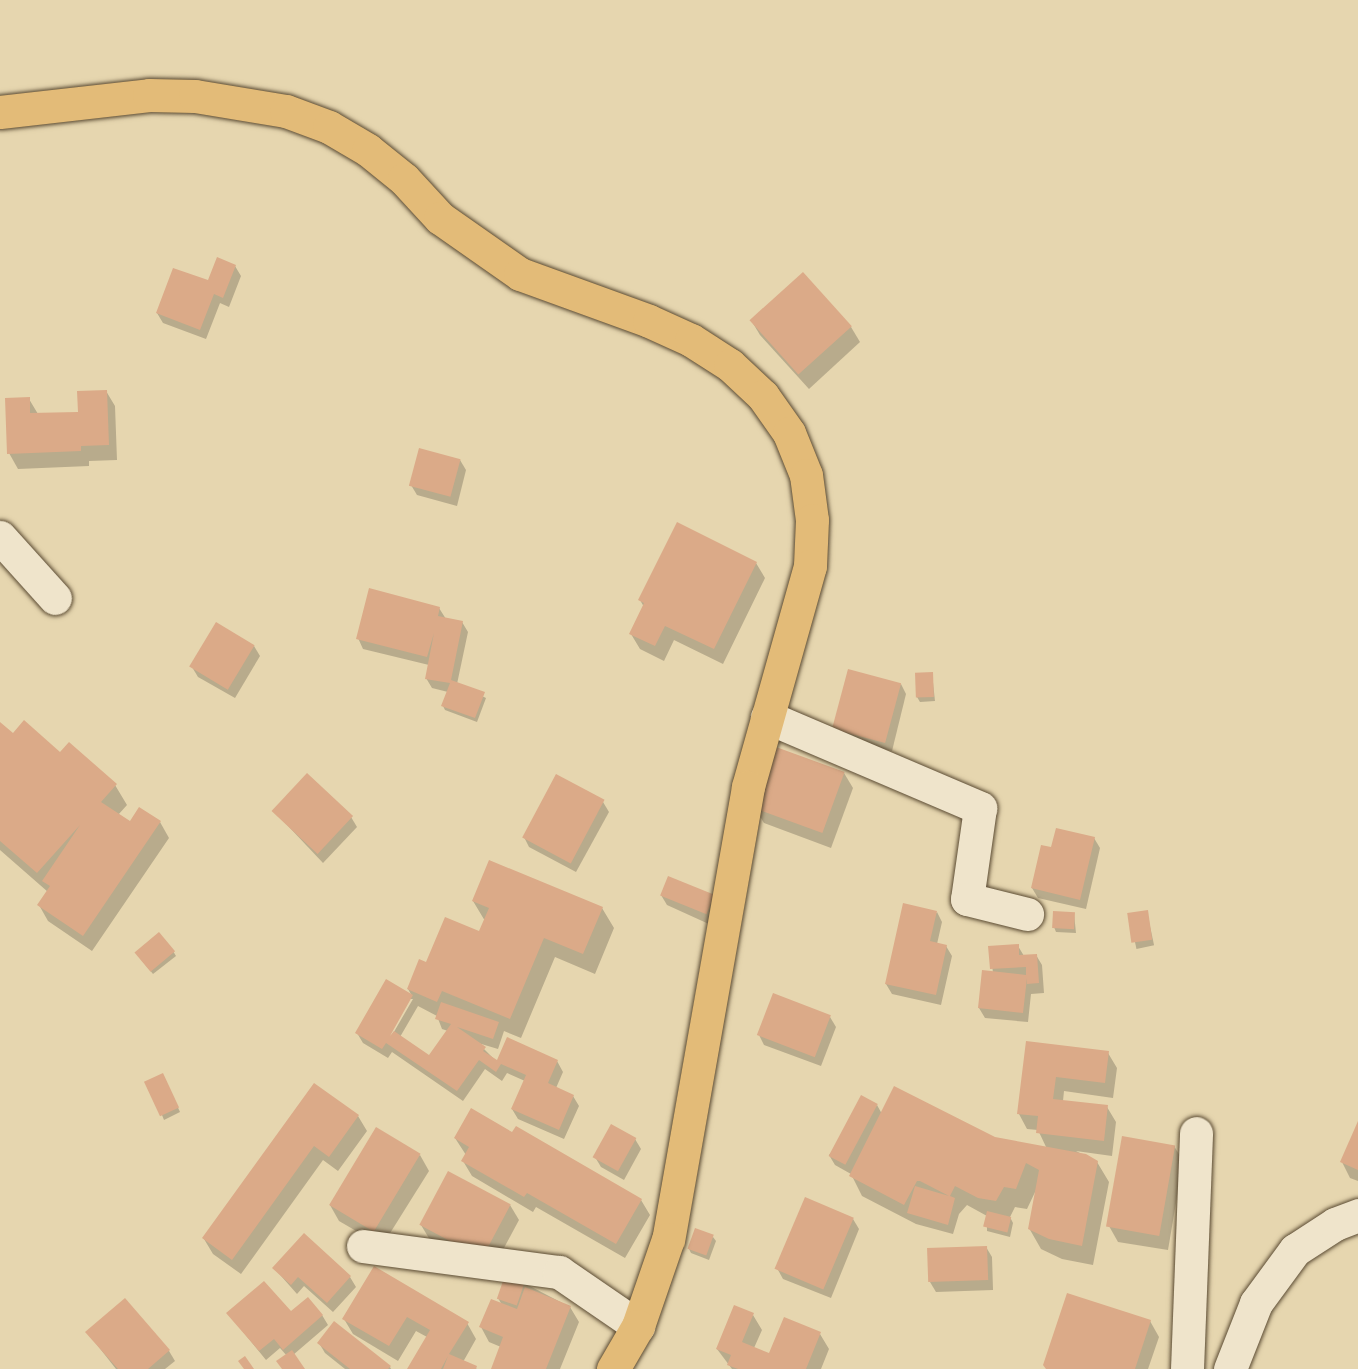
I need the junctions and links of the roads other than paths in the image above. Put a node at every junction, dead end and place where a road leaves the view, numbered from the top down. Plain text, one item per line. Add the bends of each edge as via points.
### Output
1 (0, 112) edge
2 (0, 537) edge
3 (55, 598) dead end
4 (766, 717) junction
5 (1027, 914) dead end
6 (1196, 1133) dead end
7 (1358, 1215) edge
8 (363, 1246) dead end
9 (638, 1326) junction
10 (613, 1369) edge
11 (1187, 1369) edge
12 (1230, 1369) edge

1 - 4 main road via 149,94 241,101 286,111 329,127 368,150 404,179 440,218 520,274 649,321 691,340 730,365 763,396 789,434 806,475 813,520 810,566 801,611
2 - 3 street
4 - 5 street via 980,808 967,898
4 - 9 main road via 748,787 668,1239
6 - 11 street
7 - 12 street via 1335,1224 1295,1250 1256,1303
8 - 9 street via 559,1272
9 - 10 main road

